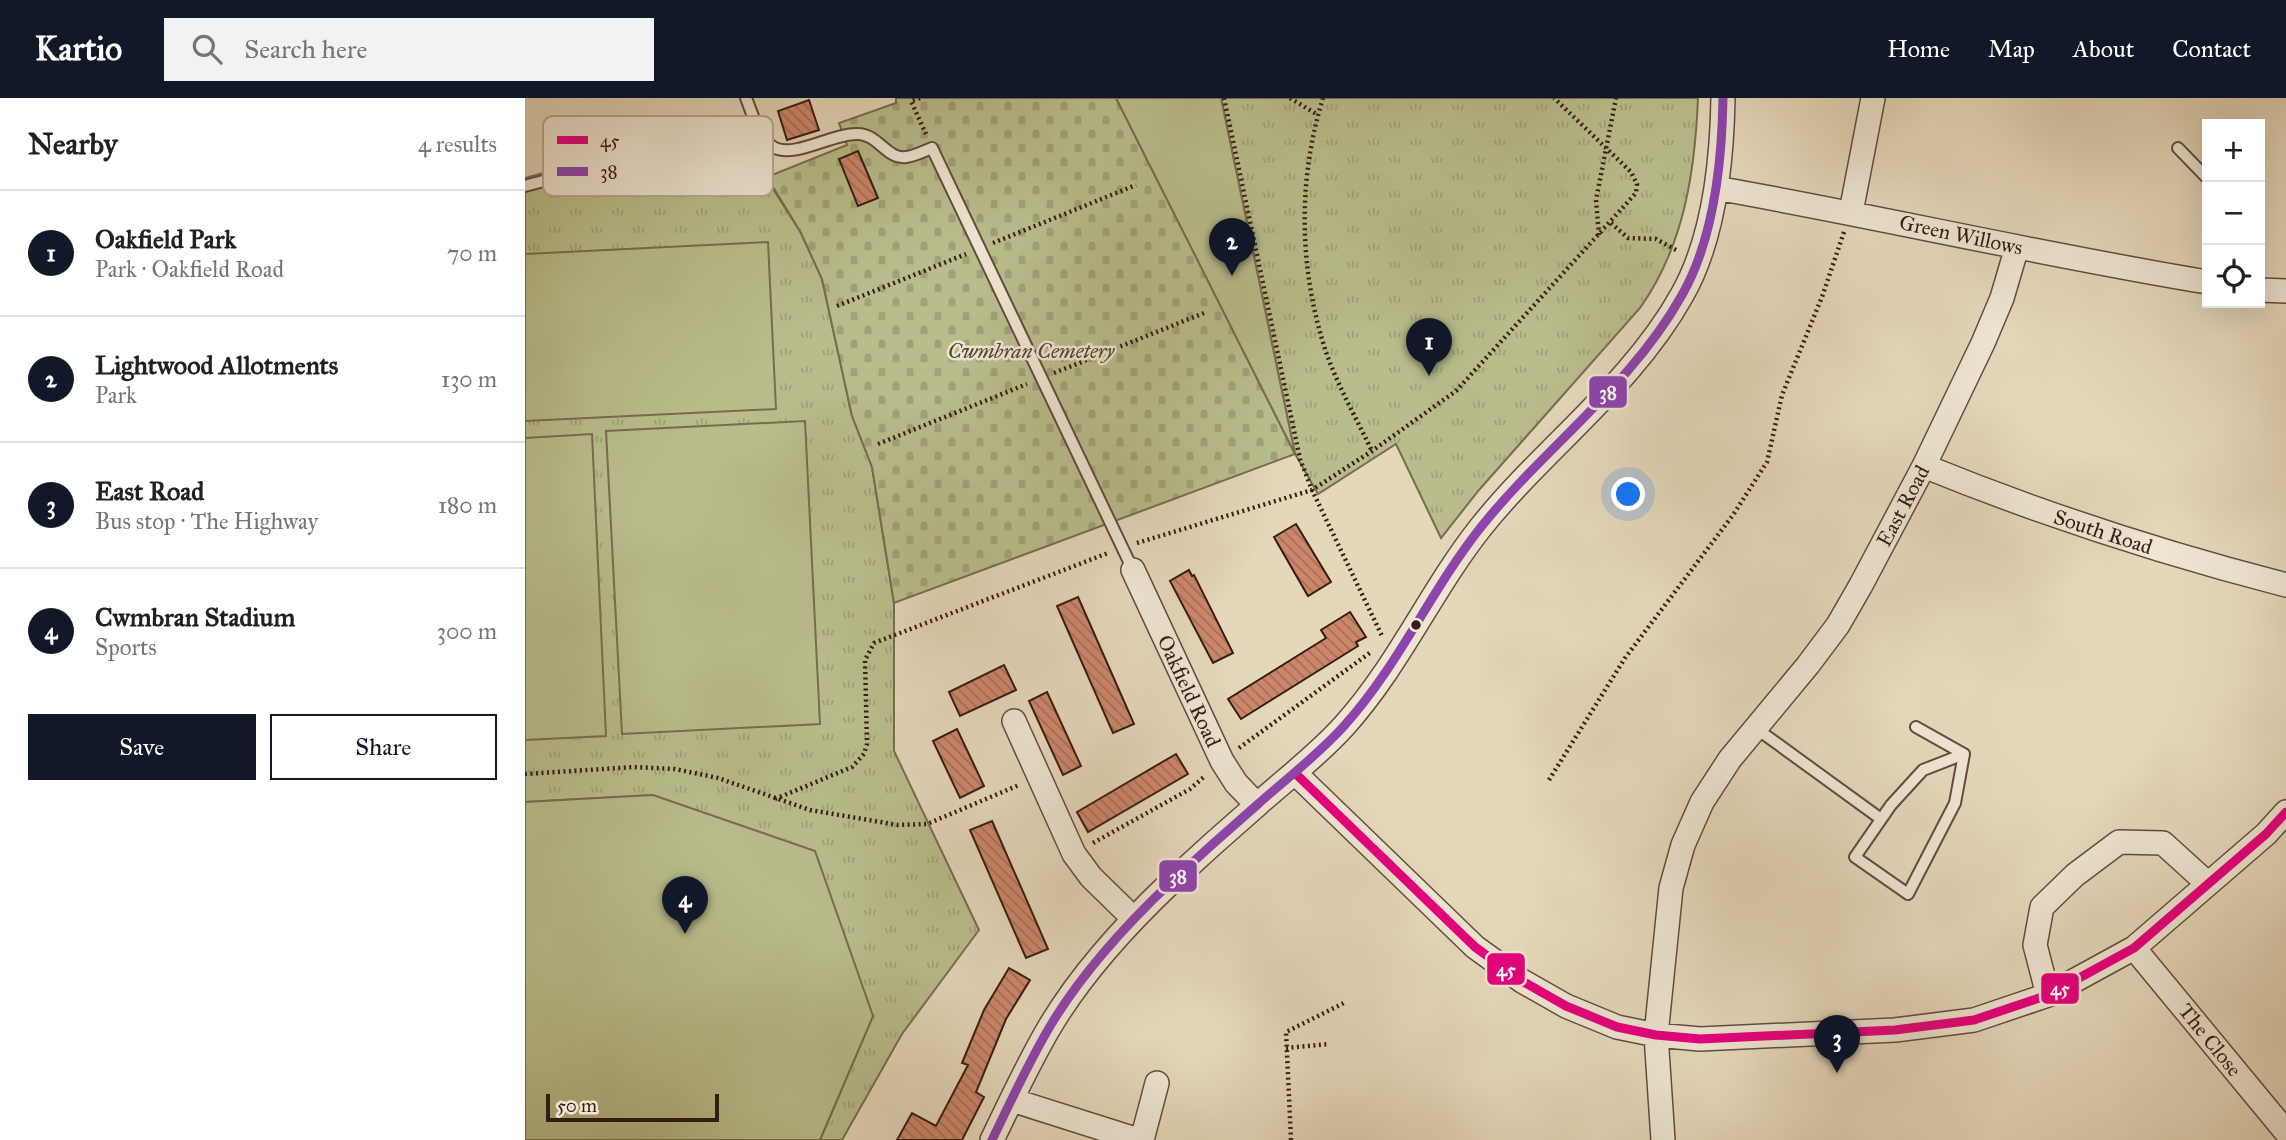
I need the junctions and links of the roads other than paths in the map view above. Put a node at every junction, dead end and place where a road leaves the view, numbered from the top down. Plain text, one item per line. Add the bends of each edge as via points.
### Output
1 (745, 98) edge
2 (1723, 98) edge
3 (1873, 98) edge
4 (754, 116) edge
5 (773, 147) edge
6 (2178, 148) dead end
7 (2202, 173) edge
8 (543, 181) edge
9 (525, 186) edge
10 (1716, 188) junction
11 (1851, 212) junction
12 (2017, 247) junction
13 (2202, 281) edge
14 (2265, 290) edge
15 (2286, 291) edge
16 (1924, 466) junction
17 (1133, 570) joint
18 (2286, 585) edge
19 (1014, 721) dead end
20 (1916, 727) dead end
21 (1757, 729) junction
22 (1964, 754) junction
23 (1295, 773) junction
24 (1257, 805) junction
25 (2286, 812) edge
26 (1881, 819) junction
27 (2207, 883) junction
28 (1134, 919) junction
29 (2134, 948) junction
30 (2048, 995) junction
31 (1656, 1035) junction
32 (1157, 1083) dead end
33 (1011, 1100) junction
34 (2286, 1132) edge
35 (992, 1140) edge
36 (1140, 1140) edge
37 (1663, 1140) edge

1 - 4 lane
2 - 10 street
3 - 11 street
5 - 17 lane via 782,151 858,134 872,137 902,157 932,148
6 - 7 lane
8 - 9 lane
10 - 11 street, Green Willows
10 - 23 street via 1697,262 1684,292 1647,347 1482,526 1370,695
11 - 12 street, Green Willows
12 - 13 street, Green Willows
12 - 16 street, East Road via 2003,298
14 - 15 street
16 - 18 street, South Road via 2108,535
16 - 21 street, East Road via 1838,625
17 - 24 street, Oakfield Road via 1222,761
19 - 28 street via 1074,854
20 - 22 lane
21 - 26 lane
21 - 31 street, East Road via 1730,759 1702,802 1683,845 1671,888
22 - 26 lane via 1923,770
22 - 26 lane via 1955,803 1908,894 1856,857
23 - 24 street
23 - 31 street via 1475,947 1566,1006 1617,1027
24 - 28 street
25 - 27 street
27 - 29 street
27 - 30 street via 2163,843 2119,842 2042,907 2035,945
28 - 33 street via 1052,1022
29 - 30 street
29 - 34 street, The Close
30 - 31 street via 1974,1020 1895,1030 1700,1040
31 - 37 street, East Road
32 - 36 street
33 - 35 street
33 - 36 street

